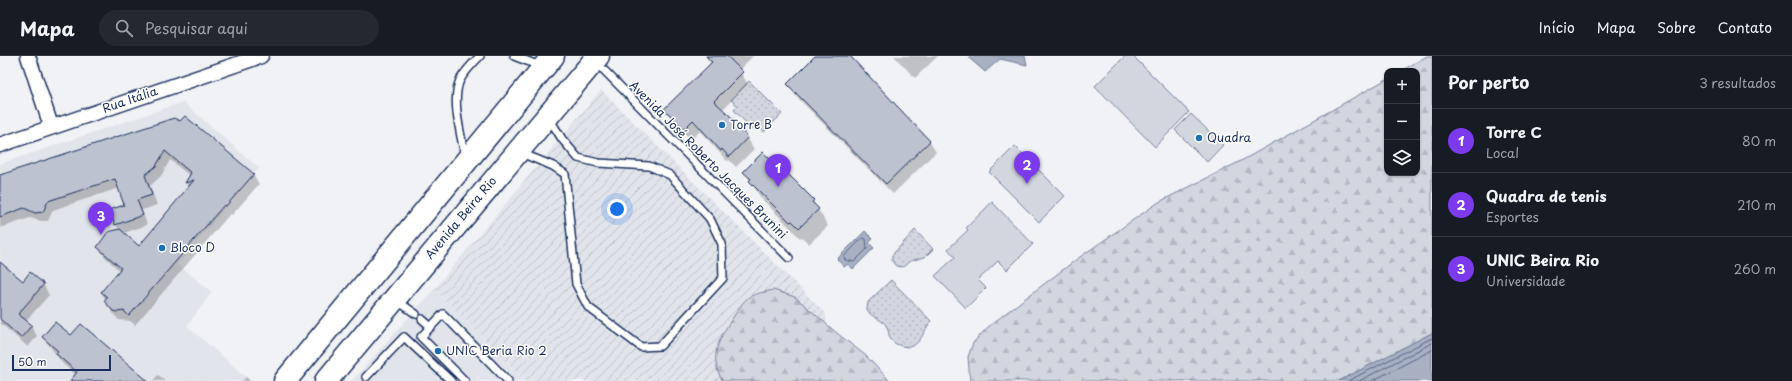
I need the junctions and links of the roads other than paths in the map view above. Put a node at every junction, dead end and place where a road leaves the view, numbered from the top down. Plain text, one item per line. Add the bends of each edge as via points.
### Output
1 (28, 56) edge
2 (261, 56) edge
3 (480, 56) edge
4 (514, 56) edge
5 (596, 58) edge
6 (549, 62) edge
7 (547, 116) junction
8 (51, 126) junction
9 (0, 145) edge
10 (517, 151) junction
11 (466, 162) junction
12 (790, 258) dead end
13 (370, 279) junction
14 (394, 298) junction
15 (416, 314) dead end
16 (422, 320) dead end
17 (431, 327) junction
18 (366, 377) dead end
19 (285, 381) edge
20 (327, 381) edge
21 (450, 381) edge
22 (465, 381) edge
23 (508, 381) edge

1 - 8 street
2 - 8 street, Rua Itália
3 - 11 lane via 461,78 458,86 457,110
4 - 6 lane
5 - 7 main road, Avenida Beira Rio
5 - 12 lane, Avenida José Roberto Jacques Brunini
6 - 11 main road
7 - 10 main road, Avenida Beira Rio
7 - 10 lane via 578,158 598,163 649,166 670,175 710,219 722,244 722,278 660,346 641,347 588,307 576,284 565,174 553,166
8 - 9 street, Rua Itália
10 - 14 main road, Avenida Beira Rio
11 - 13 main road
13 - 14 main road via 385,283
13 - 19 main road
14 - 15 lane
14 - 20 main road, Avenida Beira Rio
16 - 17 lane
17 - 22 lane via 421,337
17 - 23 lane via 442,314
18 - 21 lane via 404,337

